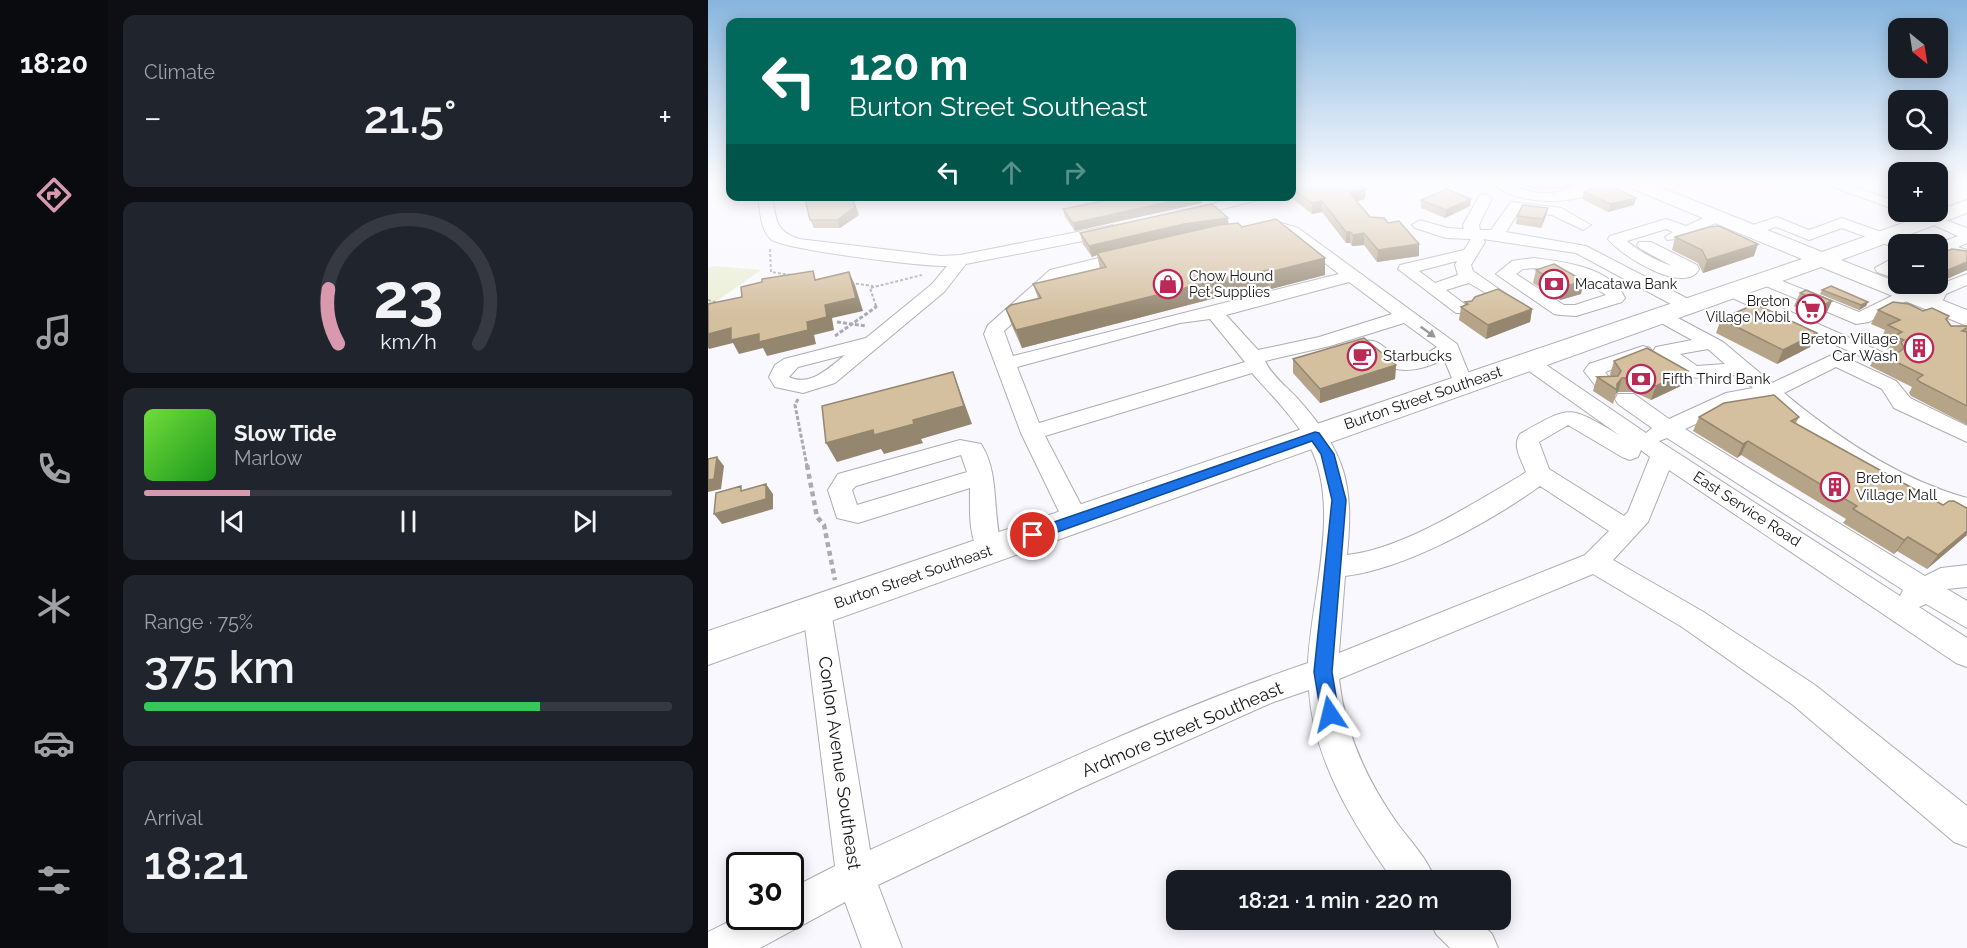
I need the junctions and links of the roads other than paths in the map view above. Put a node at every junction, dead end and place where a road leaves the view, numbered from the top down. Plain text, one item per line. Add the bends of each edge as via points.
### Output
1 (771, 227) edge
2 (1124, 227) edge
3 (1275, 227) edge
4 (1279, 227) edge
5 (1427, 227) edge
6 (1474, 227) edge
7 (1492, 227) edge
8 (1654, 227) edge
9 (1678, 227) edge
10 (1706, 227) edge
11 (1740, 227) edge
12 (1761, 227) edge
13 (1790, 227) edge
14 (1830, 227) edge
15 (1854, 227) edge
16 (1949, 227) edge
17 (1689, 230) junction
18 (1236, 231) edge
19 (1749, 231) junction
20 (1483, 235) junction
21 (1967, 236) edge
22 (1528, 240) junction
23 (1888, 240) edge
24 (1888, 242) edge
25 (1645, 245) junction
26 (1622, 247) junction
27 (1143, 252) edge
28 (1470, 253) junction
29 (1967, 256) edge
30 (1600, 257) junction
31 (960, 260) junction
32 (1821, 260) junction
33 (1948, 263) edge
34 (1518, 265) junction
35 (1575, 268) junction
36 (1967, 270) edge
37 (1352, 276) junction
38 (1471, 277) junction
39 (1765, 279) junction
40 (1967, 279) edge
41 (1888, 280) edge
42 (1948, 283) edge
43 (1432, 289) junction
44 (1732, 291) junction
45 (1908, 294) edge
46 (1924, 294) edge
47 (1504, 299) edge
48 (1688, 306) junction
49 (1462, 309) edge
50 (1214, 313) junction
51 (1661, 315) junction
52 (1406, 316) junction
53 (1961, 324) edge
54 (1363, 329) junction
55 (872, 342) junction
56 (1710, 343) junction
57 (1450, 348) junction
58 (1663, 351) junction
59 (1884, 360) edge
60 (1255, 361) junction
61 (1529, 362) junction
62 (1006, 364) junction
63 (1742, 368) junction
64 (1463, 384) junction
65 (1605, 385) edge
66 (1770, 392) junction
67 (1626, 399) dead end
68 (1032, 432) junction
69 (1967, 435) edge
70 (1315, 436) junction
71 (1658, 449) junction
72 (1539, 474) junction
73 (980, 476) junction
74 (1967, 507) edge
75 (1076, 520) junction
76 (1627, 530) junction
77 (990, 550) junction
78 (1595, 562) junction
79 (1332, 567) junction
80 (1967, 576) edge
81 (1924, 589) junction
82 (826, 599) junction
83 (1899, 609) junction
84 (1967, 616) edge
85 (708, 648) edge
86 (1967, 654) edge
87 (1323, 672) junction
88 (1967, 829) edge
89 (1409, 870) edge
90 (855, 876) junction
91 (804, 903) edge
92 (753, 930) edge
93 (1460, 930) edge
94 (720, 948) edge
95 (882, 948) edge
96 (1478, 948) edge

1 - 31 street via 777,236 797,243
2 - 31 street
3 - 18 street
4 - 37 street via 1293,231
5 - 20 street via 1446,233
6 - 20 street
7 - 20 street
8 - 26 street via 1619,237 1616,239
9 - 17 street
10 - 17 street
11 - 19 main road
12 - 19 street
13 - 14 street via 1809,235
15 - 23 street
16 - 21 street
17 - 25 street
19 - 32 main road
20 - 22 street
20 - 28 street
21 - 29 street via 1943,247
22 - 30 street via 1580,249
22 - 34 street
24 - 32 main road, Burton Street Southeast
25 - 26 street
25 - 26 street via 1691,272 1670,272
26 - 30 street
27 - 62 street via 1056,274 1038,287 994,329
28 - 38 street via 1463,265
28 - 43 street via 1406,269
30 - 35 street
30 - 48 street
31 - 55 street via 938,288
32 - 39 main road, Burton Street Southeast
32 - 41 main road
33 - 36 street
34 - 35 street via 1544,263
34 - 35 street via 1506,273 1507,277 1560,310 1576,311 1616,298 1613,291
37 - 50 street
37 - 52 street
38 - 43 street
38 - 47 street
39 - 44 main road, Burton Street Southeast
39 - 45 street via 1856,318
40 - 42 street
43 - 49 street
44 - 48 main road, Burton Street Southeast
44 - 59 street
46 - 53 main road
48 - 51 main road, Burton Street Southeast
50 - 60 street
50 - 62 street via 1179,318
51 - 56 street
51 - 61 main road, Burton Street Southeast
52 - 54 street
52 -> 57 street
54 - 57 street via 1385,359 1399,367 1422,362
54 - 60 street
55 - 55 street via 828,379 803,387 782,383 779,377 791,363
56 - 58 street
56 - 63 street
57 - 64 street
58 - 63 street via 1693,373
58 - 65 street via 1639,353 1596,368 1596,377
60 - 68 street
60 - 70 street
61 - 64 main road, Burton Street Southeast
61 - 71 street, East Service Road
62 - 68 street
63 - 66 street
64 - 70 main road, Burton Street Southeast
66 - 69 street via 1836,359 1889,385 1902,403
66 - 71 street via 1734,398 1705,409
66 - 74 street via 1839,447 1928,496
67 - 71 street
68 - 75 street
70 - 75 main road, Burton Street Southeast
70 - 79 street via 1327,454 1339,500
71 - 72 street via 1601,433 1566,417 1528,439 1527,446
71 - 76 street, Ardmore Street Southeast via 1638,516
71 - 81 street
71 - 83 street, East Service Road
72 - 76 street
72 - 79 street via 1449,528 1369,563
73 - 73 street via 973,449 960,447 847,480 840,490 846,512 858,514
73 - 77 street via 984,533
75 - 77 main road, Burton Street Southeast
76 - 78 street, Ardmore Street Southeast
77 - 82 main road, Burton Street Southeast
78 - 87 street, Ardmore Street Southeast
78 - 88 street via 1692,619 1804,696
79 - 87 street
80 - 81 street via 1941,579
81 - 83 street
81 - 84 street
82 - 85 main road, Burton Street Southeast
82 - 90 street, Conlon Avenue Southeast
83 - 86 street, East Service Road
87 - 89 street via 1333,726 1351,777 1369,812
87 - 90 street, Ardmore Street Southeast via 1261,693 1069,776
90 - 91 street, Ardmore Street Southeast
90 - 95 street, Conlon Avenue Southeast
92 - 94 street
93 - 96 street

